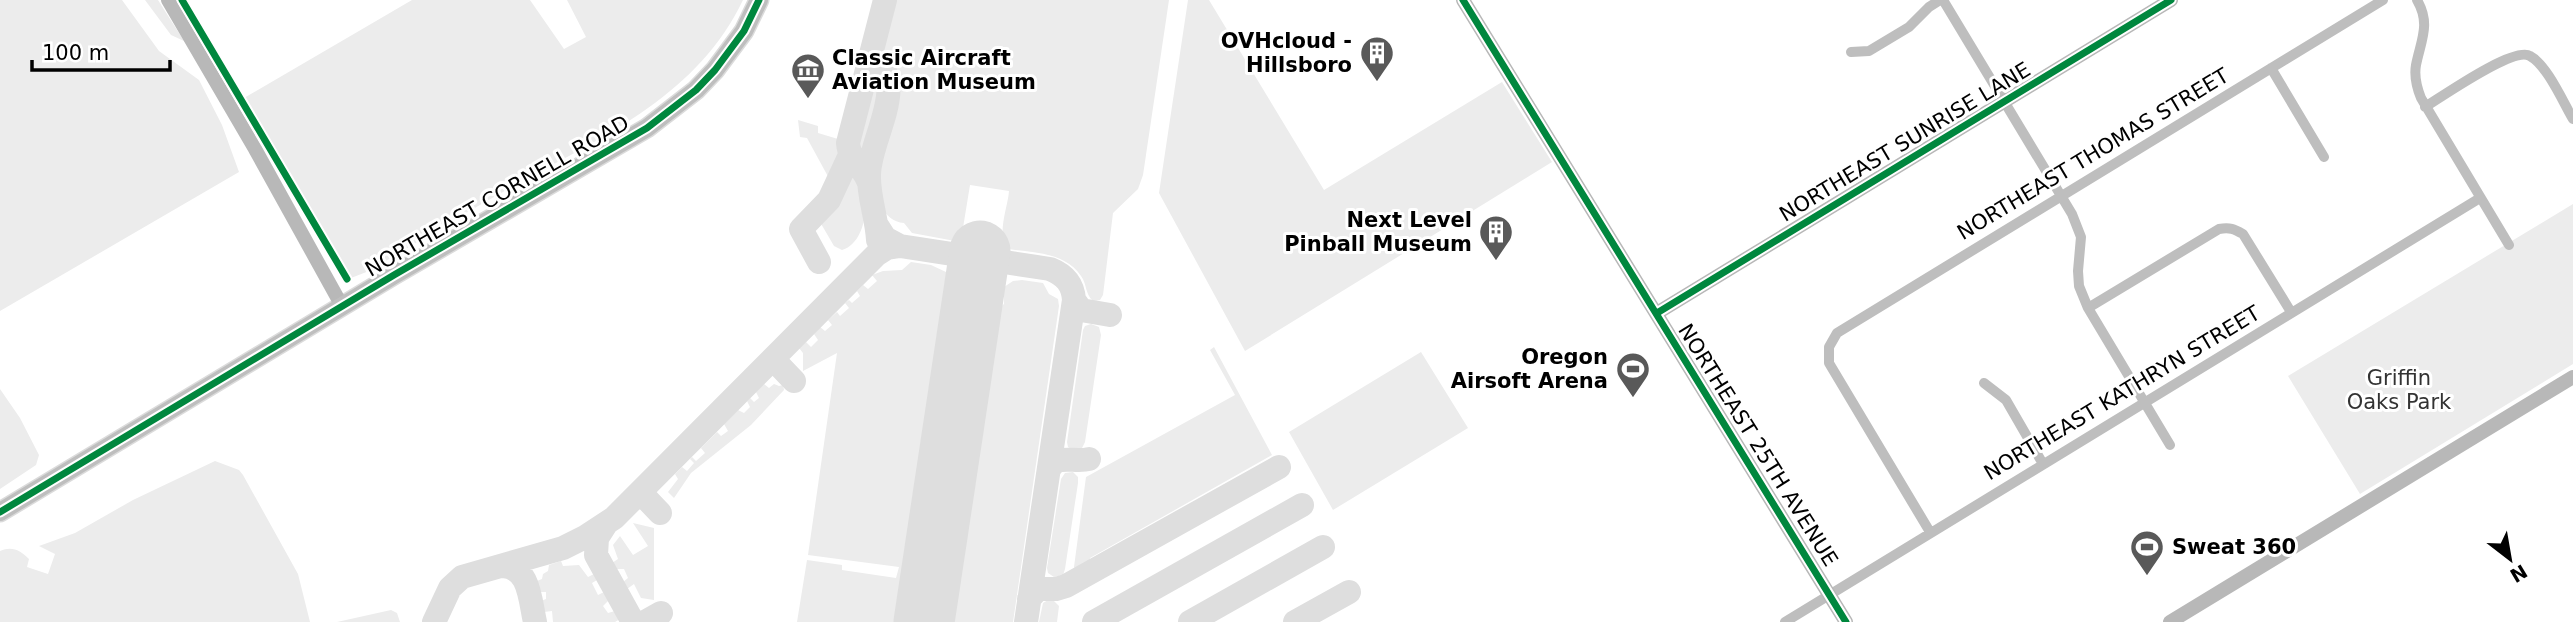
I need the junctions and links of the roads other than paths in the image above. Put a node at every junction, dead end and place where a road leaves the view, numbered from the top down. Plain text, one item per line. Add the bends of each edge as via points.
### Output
1 (168, 0) edge
2 (759, 0) edge
3 (1462, 0) edge
4 (1941, 0) edge
5 (2171, 0) edge
6 (2383, 0) edge
7 (2417, 0) edge
8 (1851, 52) dead end
9 (2271, 68) junction
10 (2004, 101) junction
11 (2425, 107) junction
12 (2573, 119) edge
13 (2324, 157) dead end
14 (2062, 196) junction
15 (2480, 198) junction
16 (2509, 244) dead end
17 (342, 306) junction
18 (2088, 308) junction
19 (1657, 313) junction
20 (2291, 313) junction
21 (2573, 377) edge
22 (1984, 383) dead end
23 (2144, 402) junction
24 (2170, 445) dead end
25 (2043, 464) junction
26 (0, 512) edge
27 (1930, 532) junction
28 (1829, 594) junction
29 (1785, 622) edge
30 (1846, 622) edge
31 (2170, 622) edge

1 - 17 street
2 - 17 highway, NORTHEAST CORNELL ROAD via 731,50 696,90 648,128
3 - 19 street, NORTHEAST 25TH AVENUE
4 - 8 street via 1909,27 1869,51
4 - 10 street
5 - 10 street, NORTHEAST SUNRISE LANE
6 - 9 street, NORTHEAST THOMAS STREET
7 - 11 street via 2426,25 2416,66 2417,87
9 - 13 street
9 - 14 street, NORTHEAST THOMAS STREET
10 - 14 street
10 - 19 street, NORTHEAST SUNRISE LANE
11 - 12 street via 2507,58 2525,53 2541,65
11 - 15 street
14 - 18 street via 2081,237 2079,286
14 - 27 street, NORTHEAST THOMAS STREET via 1845,327 1829,347 1832,369
15 - 16 street
15 - 20 street, NORTHEAST KATHRYN STREET
17 - 26 highway, NORTHEAST CORNELL ROAD
18 - 20 street via 2219,229 2234,228 2243,234
18 - 23 street
19 - 28 street, NORTHEAST 25TH AVENUE
20 - 23 street, NORTHEAST KATHRYN STREET
21 - 31 street
22 - 25 street via 2006,400
23 - 24 street
23 - 25 street, NORTHEAST KATHRYN STREET
25 - 27 street, NORTHEAST KATHRYN STREET
27 - 28 street, NORTHEAST KATHRYN STREET
28 - 29 street, NORTHEAST KATHRYN STREET
28 - 30 street, NORTHEAST 25TH AVENUE

